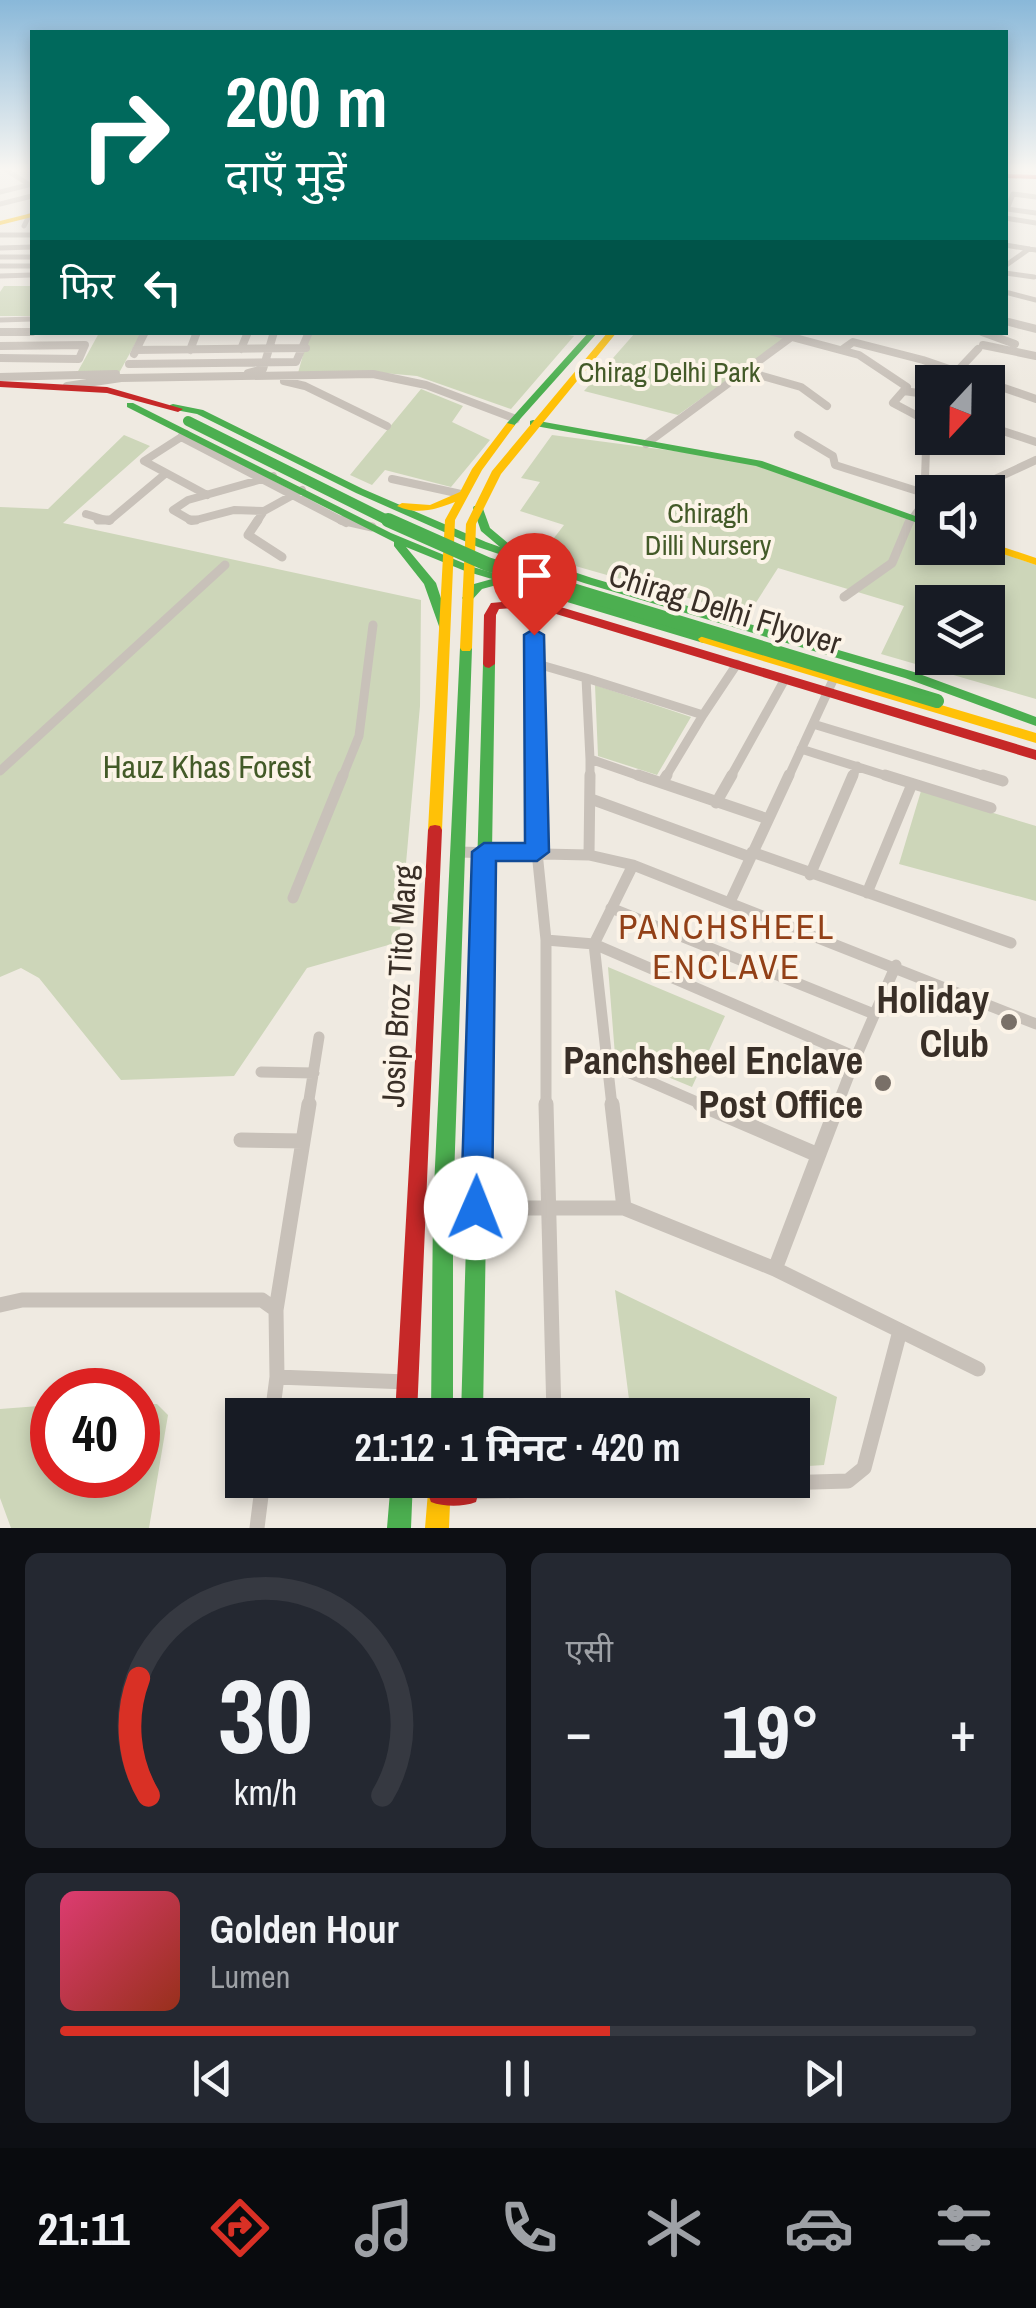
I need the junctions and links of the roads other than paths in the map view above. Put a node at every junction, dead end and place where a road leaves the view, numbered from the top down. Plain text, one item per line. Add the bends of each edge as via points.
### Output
1 (1008, 246) edge
2 (0, 248) edge
3 (30, 248) edge
4 (1033, 249) edge
5 (0, 257) edge
6 (30, 257) edge
7 (0, 266) edge
8 (30, 266) edge
9 (1008, 267) edge
10 (1008, 270) edge
11 (1035, 275) edge
12 (0, 276) edge
13 (30, 276) edge
14 (1008, 293) edge
15 (1018, 296) junction
16 (1036, 300) edge
17 (30, 319) edge
18 (0, 320) edge
19 (1008, 322) edge
20 (1034, 330) edge
21 (0, 332) edge
22 (30, 332) edge
23 (144, 335) edge
24 (196, 335) edge
25 (247, 335) edge
26 (273, 335) edge
27 (309, 335) edge
28 (591, 335) edge
29 (610, 335) edge
30 (794, 335) edge
31 (863, 335) edge
32 (988, 335) edge
33 (853, 342) junction
34 (0, 346) edge
35 (1013, 347) junction
36 (306, 348) junction
37 (241, 349) junction
38 (268, 349) junction
39 (843, 349) junction
40 (136, 350) junction
41 (190, 350) junction
42 (1036, 356) edge
43 (0, 358) edge
44 (264, 362) junction
45 (129, 364) junction
46 (947, 365) edge
47 (962, 365) edge
48 (745, 371) junction
49 (123, 376) junction
50 (274, 377) junction
51 (0, 384) edge
52 (67, 386) junction
53 (1005, 387) edge
54 (904, 392) junction
55 (915, 393) edge
56 (1036, 400) edge
57 (827, 406) dead end
58 (173, 407) junction
59 (915, 414) edge
60 (516, 420) junction
61 (533, 424) junction
62 (387, 426) dead end
63 (189, 427) junction
64 (1005, 432) edge
65 (798, 435) dead end
66 (1036, 442) edge
67 (646, 444) junction
68 (1036, 460) edge
69 (165, 474) junction
70 (1003, 475) edge
71 (332, 477) junction
72 (268, 478) junction
73 (392, 480) dead end
74 (915, 491) edge
75 (299, 492) junction
76 (208, 495) junction
77 (461, 495) junction
78 (374, 498) junction
79 (478, 508) junction
80 (264, 511) junction
81 (86, 514) dead end
82 (915, 514) edge
83 (912, 517) junction
84 (915, 518) edge
85 (380, 531) junction
86 (450, 533) junction
87 (470, 541) junction
88 (1005, 551) edge
89 (282, 557) dead end
90 (448, 560) junction
91 (531, 562) junction
92 (1036, 562) edge
93 (225, 565) dead end
94 (469, 568) junction
95 (514, 583) junction
96 (844, 597) dead end
97 (468, 598) junction
98 (534, 603) junction
99 (697, 611) junction
100 (373, 625) dead end
101 (444, 626) junction
102 (682, 634) junction
103 (534, 663) junction
104 (737, 664) junction
105 (586, 678) junction
106 (785, 678) junction
107 (831, 685) junction
108 (939, 696) junction
109 (703, 716) junction
110 (1036, 722) edge
111 (813, 724) junction
112 (1036, 736) edge
113 (801, 749) junction
114 (1036, 755) edge
115 (590, 759) junction
116 (857, 766) junction
117 (0, 771) edge
118 (1003, 781) dead end
119 (662, 783) junction
120 (912, 784) junction
121 (590, 799) junction
122 (716, 802) junction
123 (990, 808) dead end
124 (768, 819) junction
125 (457, 852) junction
126 (484, 852) junction
127 (537, 852) junction
128 (751, 854) junction
129 (589, 856) junction
130 (633, 865) junction
131 (810, 875) junction
132 (867, 894) junction
133 (293, 898) dead end
134 (730, 902) junction
135 (611, 908) junction
136 (546, 940) junction
137 (1011, 943) dead end
138 (594, 944) junction
139 (896, 965) junction
140 (874, 1014) junction
141 (1036, 1024) edge
142 (319, 1037) dead end
143 (856, 1057) junction
144 (607, 1064) junction
145 (262, 1072) dead end
146 (314, 1072) junction
147 (241, 1140) dead end
148 (303, 1140) junction
149 (818, 1156) junction
150 (546, 1207) junction
151 (442, 1208) junction
152 (476, 1208) junction
153 (624, 1208) junction
154 (775, 1269) junction
155 (0, 1305) edge
156 (276, 1310) junction
157 (900, 1331) junction
158 (978, 1369) dead end
159 (277, 1377) junction
160 (408, 1382) junction
161 (274, 1398) edge
162 (407, 1398) edge
163 (442, 1398) edge
164 (472, 1398) edge
165 (553, 1398) edge
166 (810, 1482) edge
167 (261, 1498) edge
168 (400, 1498) edge
169 (439, 1498) edge
170 (257, 1528) edge
171 (398, 1528) edge
172 (438, 1528) edge

1 - 4 street
2 - 3 street
4 - 9 street
5 - 6 street
7 - 8 street
10 - 11 street
11 - 15 street
12 - 13 street
14 - 15 street
15 - 16 street
17 - 18 street
19 - 20 street
20 - 35 street
21 - 22 street
23 - 40 street
24 - 41 street
25 - 37 street
26 - 38 street
27 - 36 street
28 - 60 main road
29 - 61 main road, Josip Broz Tito Marg
30 - 39 street
30 - 48 street
31 - 33 street
32 - 35 street
33 - 39 street
33 - 46 street
34 - 43 street via 84,345 79,359
35 - 42 street
35 - 47 street via 980,347
36 - 38 street
36 - 44 street via 297,362
37 - 38 street
37 - 41 street
38 - 44 street
39 - 54 street via 876,365 907,387
40 - 41 street
40 - 45 street
44 - 45 street
44 - 49 street via 250,373
45 - 49 street
48 - 57 street via 801,388
48 - 67 street
49 - 50 street
49 - 51 street
49 - 52 street
50 - 60 street via 399,378
50 - 62 street
51 - 52 main road
51 - 63 main road, Chirag Delhi Flyover via 130,405
52 - 58 main road
53 - 56 street
54 - 55 street
54 - 59 street via 893,403
58 - 63 main road, Chirag Delhi Flyover
58 - 71 main road via 200,412
60 - 77 main road
61 - 67 main road
61 - 79 main road, Josip Broz Tito Marg
63 - 69 street via 145,458
63 - 72 main road
63 - 108 main road, Chirag Delhi Flyover, bridge via 457,544
64 - 66 street
65 - 74 street via 833,456 835,465
67 - 83 main road via 769,466
68 - 70 street
69 - 76 street
69 - 81 street via 109,520
71 - 75 main road via 336,484 330,490
71 - 78 main road
72 - 75 main road
72 - 76 street
73 - 77 street
75 - 80 street
75 - 85 main road
76 - 80 street via 178,505 175,514 192,521 234,510
77 - 78 main road via 420,509
77 - 86 main road, Josip Broz Tito Marg
78 - 86 main road
79 - 87 main road, Josip Broz Tito Marg
79 - 91 main road via 485,529
80 - 89 street via 248,535
82 - 83 street
83 - 84 main road
83 - 96 street via 892,563
85 - 90 main road
85 - 101 main road via 412,556 430,583
86 - 87 main road
86 - 90 main road, Josip Broz Tito Marg
87 - 91 main road
87 - 94 main road, Josip Broz Tito Marg
88 - 92 main road
90 - 94 main road
90 - 101 main road, Josip Broz Tito Marg
91 - 99 main road
93 - 117 street
94 - 95 main road
94 - 97 main road, Josip Broz Tito Marg
95 - 97 main road via 486,582
95 - 102 main road
97 - 125 main road, Josip Broz Tito Marg
98 - 103 street
98 - 104 main road
98 - 126 main road via 500,604 490,614
99 - 102 main road
99 - 110 main road via 919,675
100 - 133 street via 359,736
101 - 160 main road, Josip Broz Tito Marg
102 - 107 main road
103 - 105 street
103 - 127 street
104 - 106 main road
104 - 109 street
105 - 109 street
105 - 115 street
106 - 107 main road
106 - 122 street
107 - 111 street
107 - 112 main road
107 - 114 main road
108 - 110 main road, Chirag Delhi Flyover
108 - 112 main road, Chirag Delhi Flyover
109 - 119 street
111 - 113 street
111 - 118 street
113 - 116 street
113 - 124 street
115 - 119 street
115 - 121 street
116 - 120 street
116 - 131 street
119 - 122 street
120 - 123 street
120 - 132 street
121 - 128 street
121 - 129 street
122 - 124 street
124 - 128 street
125 - 126 street
125 - 151 main road, Josip Broz Tito Marg
126 - 127 street
126 - 152 main road
127 - 129 street
127 - 136 street
128 - 131 street
128 - 134 street
129 - 130 street
130 - 134 street
130 - 135 street
131 - 132 street
132 - 137 street
134 - 139 street
135 - 138 street
135 - 140 street
136 - 138 street
136 - 150 street
138 - 143 street
138 - 144 street
139 - 140 street
139 - 141 street
140 - 143 street
142 - 146 street
143 - 149 street
144 - 149 street
144 - 153 street
145 - 146 street
146 - 148 street
147 - 148 street
148 - 156 street
149 - 154 street
150 - 152 street
150 - 153 street
150 - 165 street
151 - 152 street
151 - 163 main road, Josip Broz Tito Marg
152 - 164 main road
153 - 154 street
154 - 157 street
155 - 156 street via 262,1300
156 - 159 street
157 - 158 street
157 - 166 street via 864,1468 848,1481
159 - 160 street
159 - 161 street
160 - 162 main road, Josip Broz Tito Marg
167 - 170 street
168 - 171 main road
169 - 172 main road

